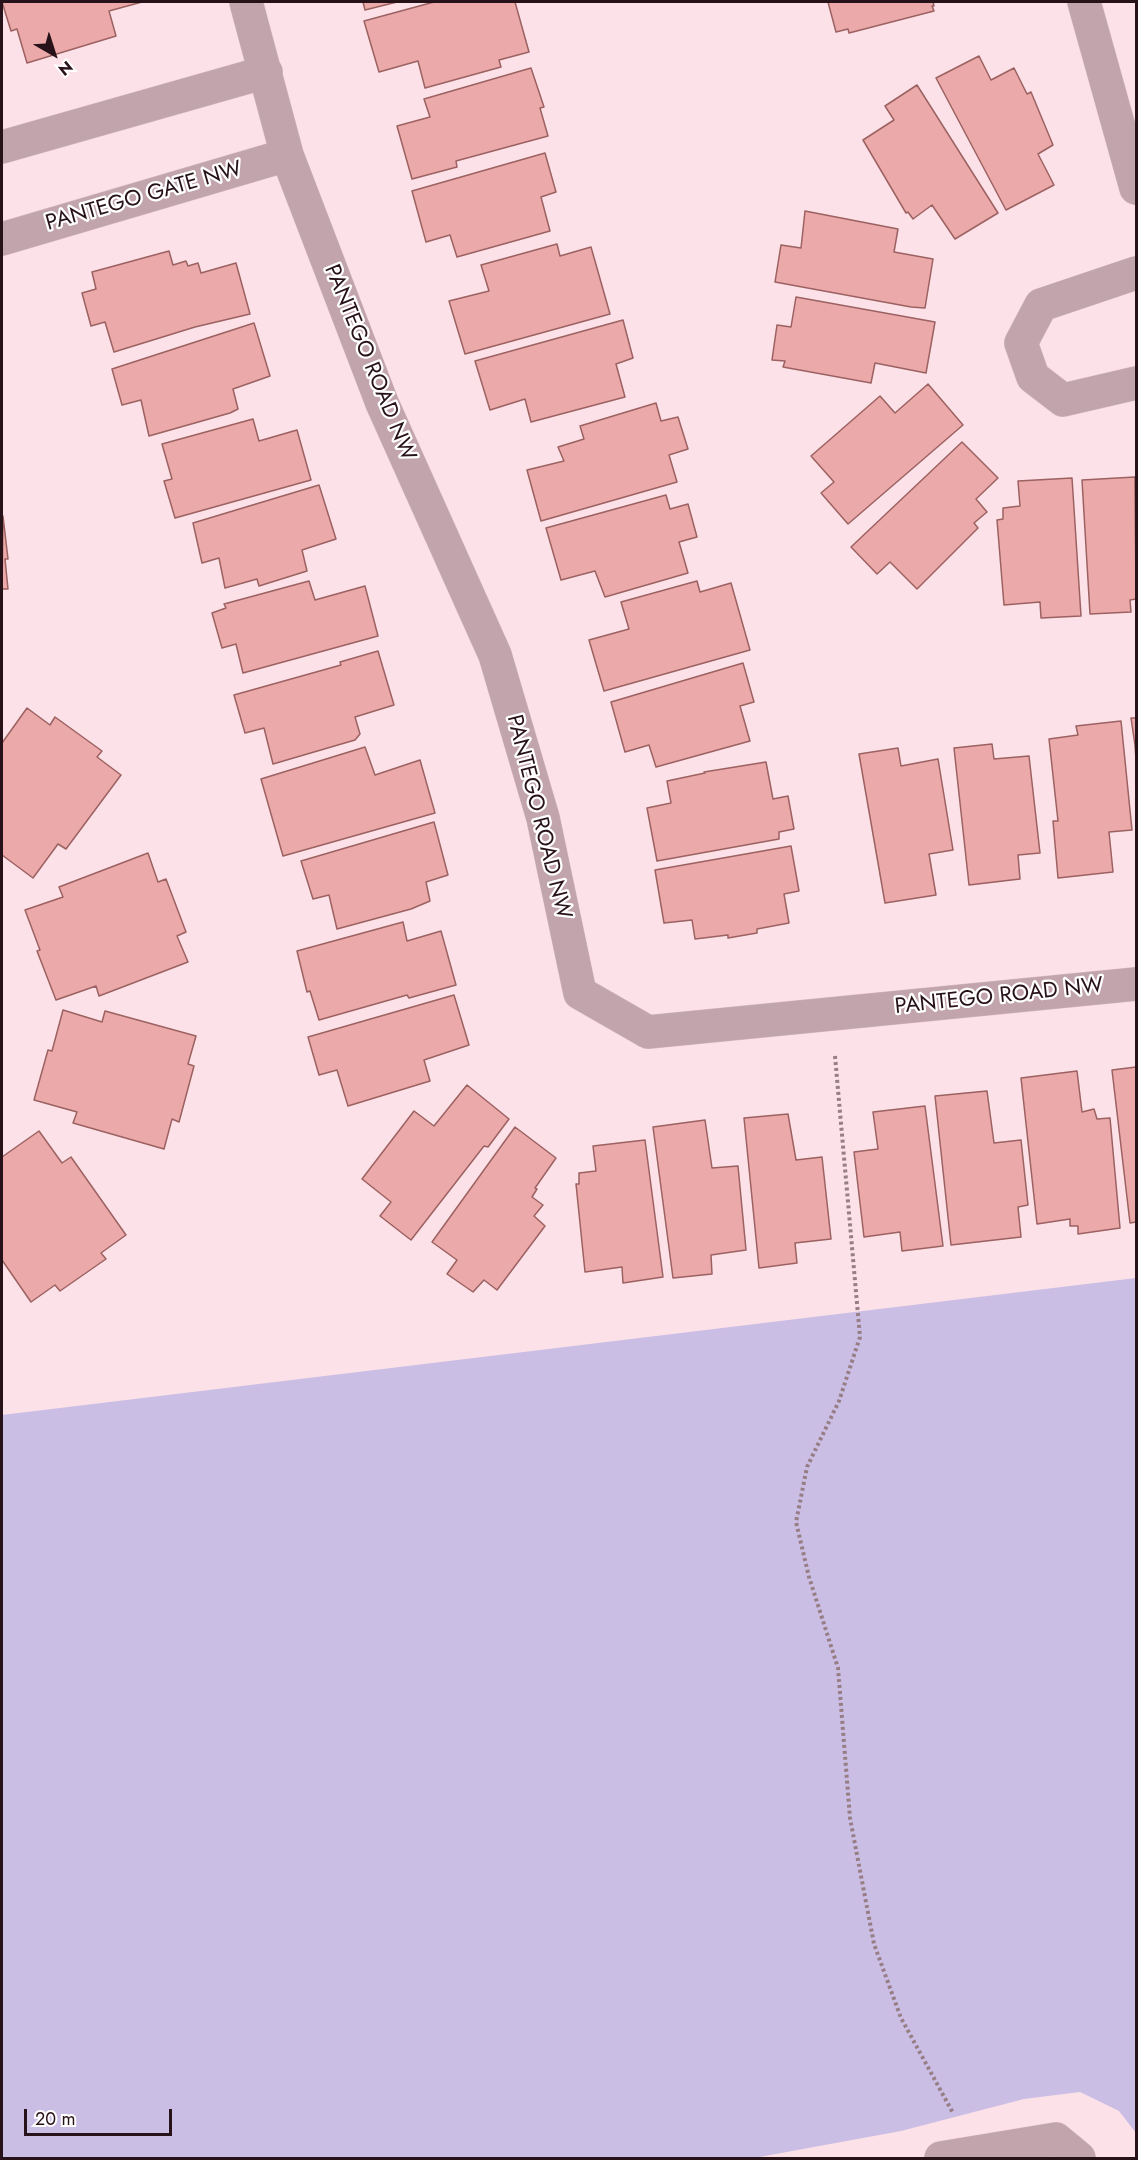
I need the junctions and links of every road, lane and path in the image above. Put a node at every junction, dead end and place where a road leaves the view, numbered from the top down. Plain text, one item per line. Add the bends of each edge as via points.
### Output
1 (246, 2) edge
2 (1084, 2) edge
3 (266, 72) junction
4 (2, 147) edge
5 (287, 155) junction
6 (1137, 189) edge
7 (2, 239) edge
8 (1137, 273) edge
9 (1137, 382) edge
10 (1137, 984) edge
11 (831, 1013) junction
12 (974, 2152) junction
13 (941, 2158) edge
14 (1079, 2158) edge

1 - 3 street, PANTEGO ROAD NW
2 - 6 street
3 - 4 street
3 - 5 street, PANTEGO ROAD NW
5 - 7 street, PANTEGO GATE NW
5 - 11 street, PANTEGO ROAD NW via 382,403 495,655 543,818 580,993 648,1032
8 - 9 street via 1041,305 1021,343 1033,377 1063,400
10 - 11 street, PANTEGO ROAD NW
11 - 12 path via 860,1337 839,1401 807,1467 796,1522 838,1668 850,1818 874,1944 902,2018
12 - 13 street
12 - 14 street via 1056,2139

